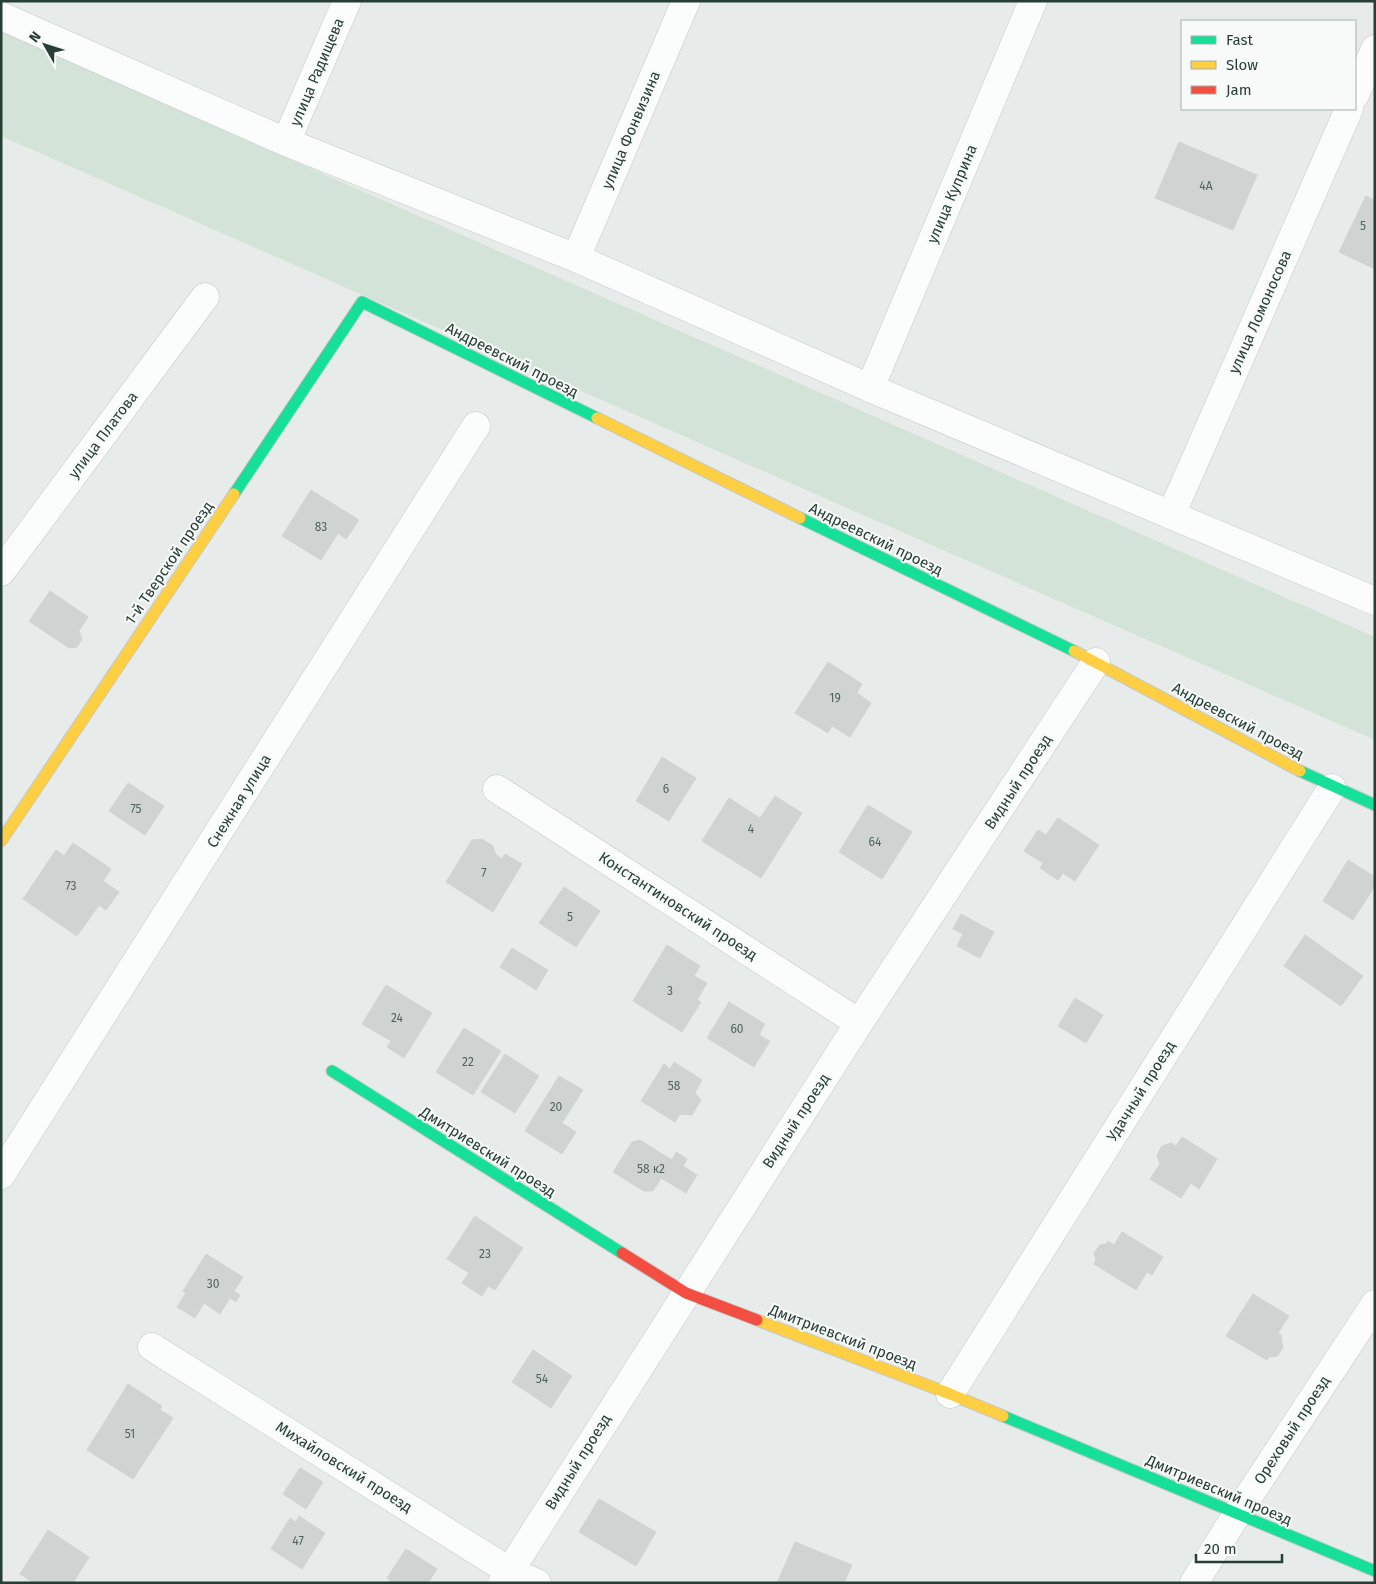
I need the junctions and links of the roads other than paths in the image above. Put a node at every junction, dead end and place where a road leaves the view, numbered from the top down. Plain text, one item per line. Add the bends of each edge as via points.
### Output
1 (347, 1) edge
2 (686, 1) edge
3 (1033, 1) edge
4 (1, 16) edge
5 (1375, 49) edge
6 (1356, 92) edge
7 (1348, 110) edge
8 (286, 142) junction
9 (576, 258) junction
10 (205, 297) dead end
11 (362, 302) joint
12 (870, 388) junction
13 (476, 426) dead end
14 (1171, 515) junction
15 (1, 572) edge
16 (1375, 601) edge
17 (1096, 662) junction
18 (1332, 788) junction
19 (497, 789) dead end
20 (1375, 805) edge
21 (1, 841) edge
22 (859, 1023) junction
23 (332, 1072) dead end
24 (1, 1175) edge
25 (686, 1293) junction
26 (1375, 1304) edge
27 (152, 1348) dead end
28 (950, 1394) junction
29 (1237, 1514) junction
30 (1375, 1571) edge
31 (506, 1577) edge
32 (537, 1583) edge
33 (1194, 1583) edge

1 - 8 street, улица Радищева
2 - 9 street, улица Фонвизина
3 - 12 street, улица Куприна
4 - 8 street
5 - 6 street
7 - 14 street, улица Ломоносова
8 - 9 street
9 - 12 street
10 - 15 street, улица Платова
11 - 17 street, Андреевский проезд
11 - 21 street, 1-й Тверской проезд
12 - 14 street
13 - 24 street, Снежная улица
14 - 16 street
17 - 18 street, Андреевский проезд
17 - 22 street, Видный проезд
18 - 20 street, Андреевский проезд
18 - 28 street, Удачный проезд
19 - 22 street, Константиновский проезд
22 - 25 street, Видный проезд
23 - 25 street, Дмитриевский проезд
25 - 28 street, Дмитриевский проезд
25 - 31 street, Видный проезд
26 - 29 street, Ореховый проезд
27 - 31 street, Михайловский проезд
28 - 29 street, Дмитриевский проезд
29 - 30 street, Дмитриевский проезд
29 - 33 street, Ореховый проезд
31 - 32 street, Михайловский проезд

